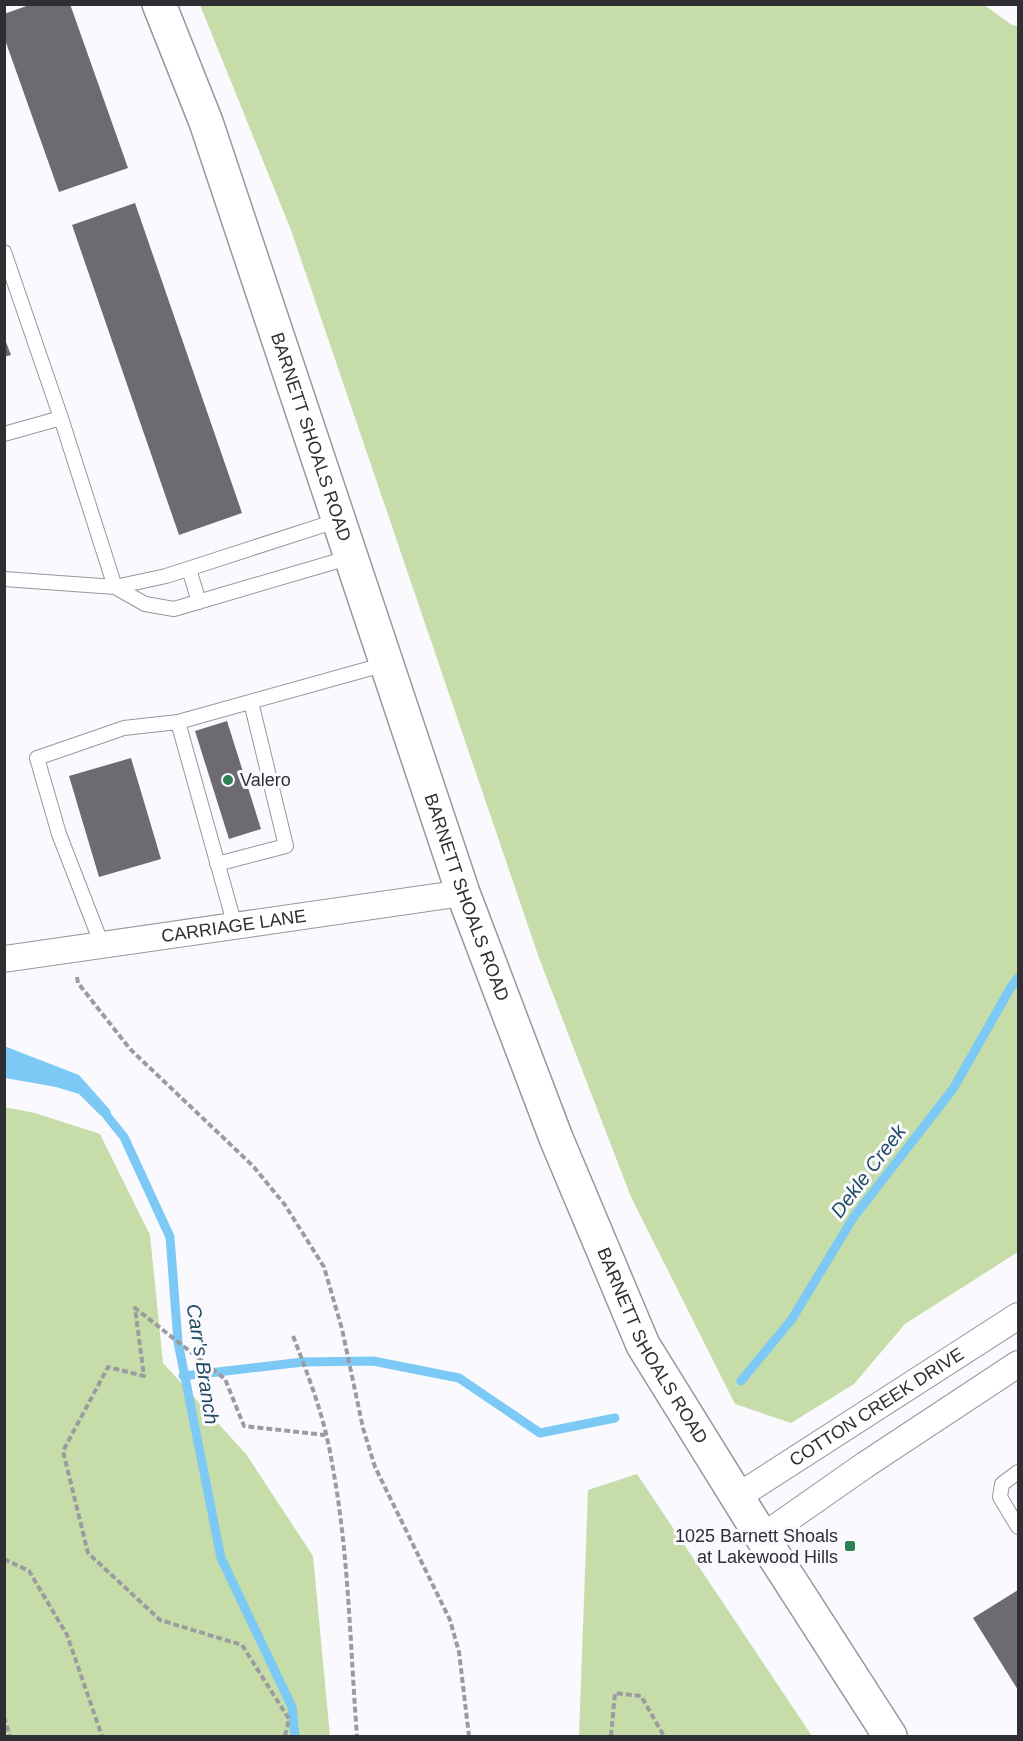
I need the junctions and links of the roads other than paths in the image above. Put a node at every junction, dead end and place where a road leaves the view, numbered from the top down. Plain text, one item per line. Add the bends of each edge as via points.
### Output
1 (159, 4) edge
2 (4, 252) edge
3 (61, 418) junction
4 (4, 434) edge
5 (339, 520) junction
6 (351, 557) junction
7 (189, 569) junction
8 (4, 579) edge
9 (115, 587) junction
10 (199, 602) junction
11 (386, 664) junction
12 (251, 702) junction
13 (178, 722) junction
14 (217, 864) junction
15 (463, 893) junction
16 (235, 926) junction
17 (102, 945) junction
18 (4, 959) edge
19 (1018, 1316) edge
20 (1018, 1364) edge
21 (1018, 1472) edge
22 (737, 1497) junction
23 (1018, 1527) edge
24 (762, 1537) junction
25 (890, 1737) edge

1 - 5 main road, BARNETT SHOALS ROAD via 206,122
2 - 3 lane
3 - 4 lane
3 - 9 lane
5 - 6 main road, BARNETT SHOALS ROAD
5 - 7 lane
6 - 10 lane
6 - 11 main road, BARNETT SHOALS ROAD
7 - 9 lane
7 - 10 lane
8 - 9 lane
9 - 10 lane via 145,604 174,609
11 - 12 lane
11 - 15 main road, BARNETT SHOALS ROAD
12 - 13 lane
12 - 14 lane via 286,846
13 - 14 lane
13 - 17 lane via 124,728 36,759 59,834
14 - 16 lane
15 - 16 street, CARRIAGE LANE
15 - 22 main road, BARNETT SHOALS ROAD via 556,1138 644,1345
16 - 17 street, CARRIAGE LANE
17 - 18 street, CARRIAGE LANE
19 - 22 street, COTTON CREEK DRIVE
20 - 24 street
21 - 23 lane via 1002,1484 1000,1497
22 - 24 main road, BARNETT SHOALS ROAD
24 - 25 main road, BARNETT SHOALS ROAD

